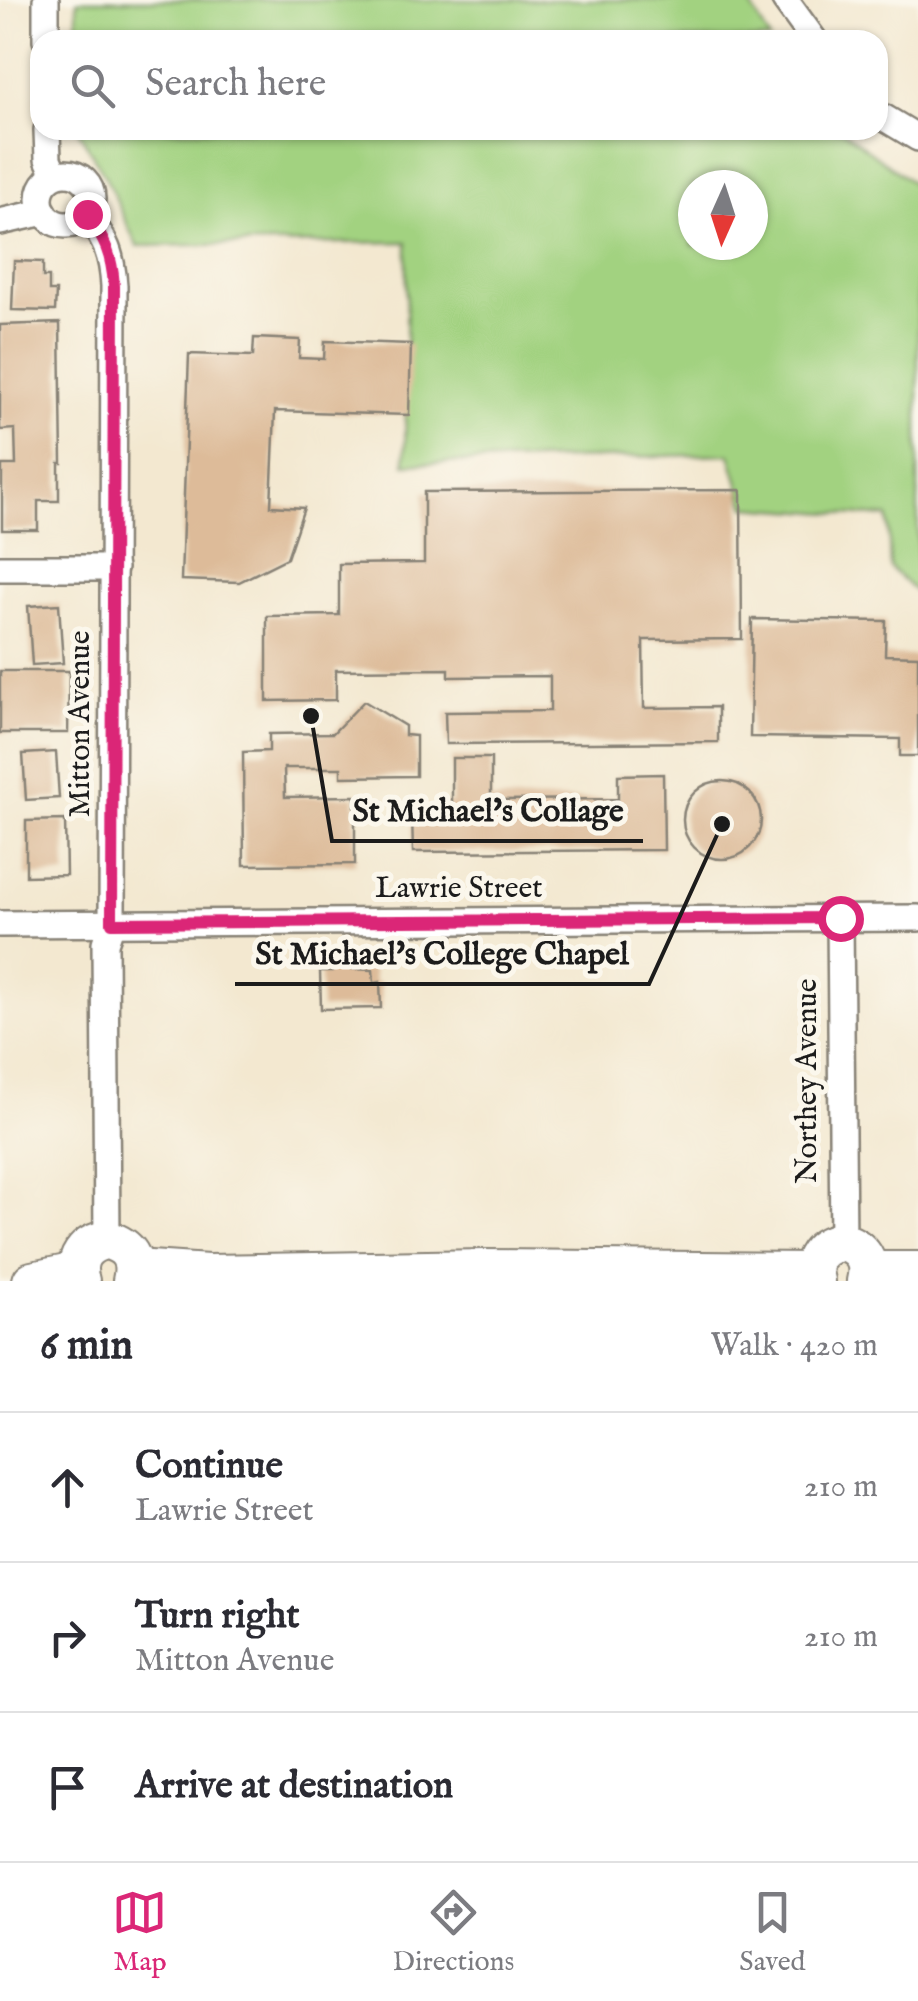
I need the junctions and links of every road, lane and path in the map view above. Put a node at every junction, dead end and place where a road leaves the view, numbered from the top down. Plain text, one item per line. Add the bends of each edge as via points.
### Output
1 (46, 0) edge
2 (785, 0) edge
3 (46, 30) edge
4 (807, 30) edge
5 (888, 120) edge
6 (918, 138) edge
7 (47, 140) edge
8 (55, 175) junction
9 (44, 212) junction
10 (87, 214) junction
11 (0, 222) edge
12 (0, 568) edge
13 (114, 568) junction
14 (840, 918) junction
15 (918, 918) edge
16 (112, 923) junction
17 (0, 924) edge
18 (107, 1240) junction
19 (843, 1242) junction
20 (918, 1271) edge
21 (134, 1275) edge
22 (79, 1276) edge
23 (814, 1276) edge
24 (867, 1276) edge
25 (32, 1281) edge

1 - 3 street
2 - 4 street
5 - 6 street
7 - 8 street
8 - 9 street via 41,196
8 - 10 street via 74,174 89,186
9 - 10 street via 65,224
9 - 11 street
10 - 13 street, Mitton Avenue via 113,260
12 - 13 street
13 - 16 street, Mitton Avenue
14 - 15 street, Lawrie Street
14 - 16 street, Lawrie Street
14 - 19 street, Northey Avenue
16 - 17 street, Lawrie Street
16 - 18 street, Mitton Avenue via 105,943
18 - 21 street via 128,1250
18 - 22 street via 82,1253
19 - 23 street via 818,1254
19 - 24 street via 862,1253
20 - 24 street
21 - 23 street via 484,1269
22 - 25 street

